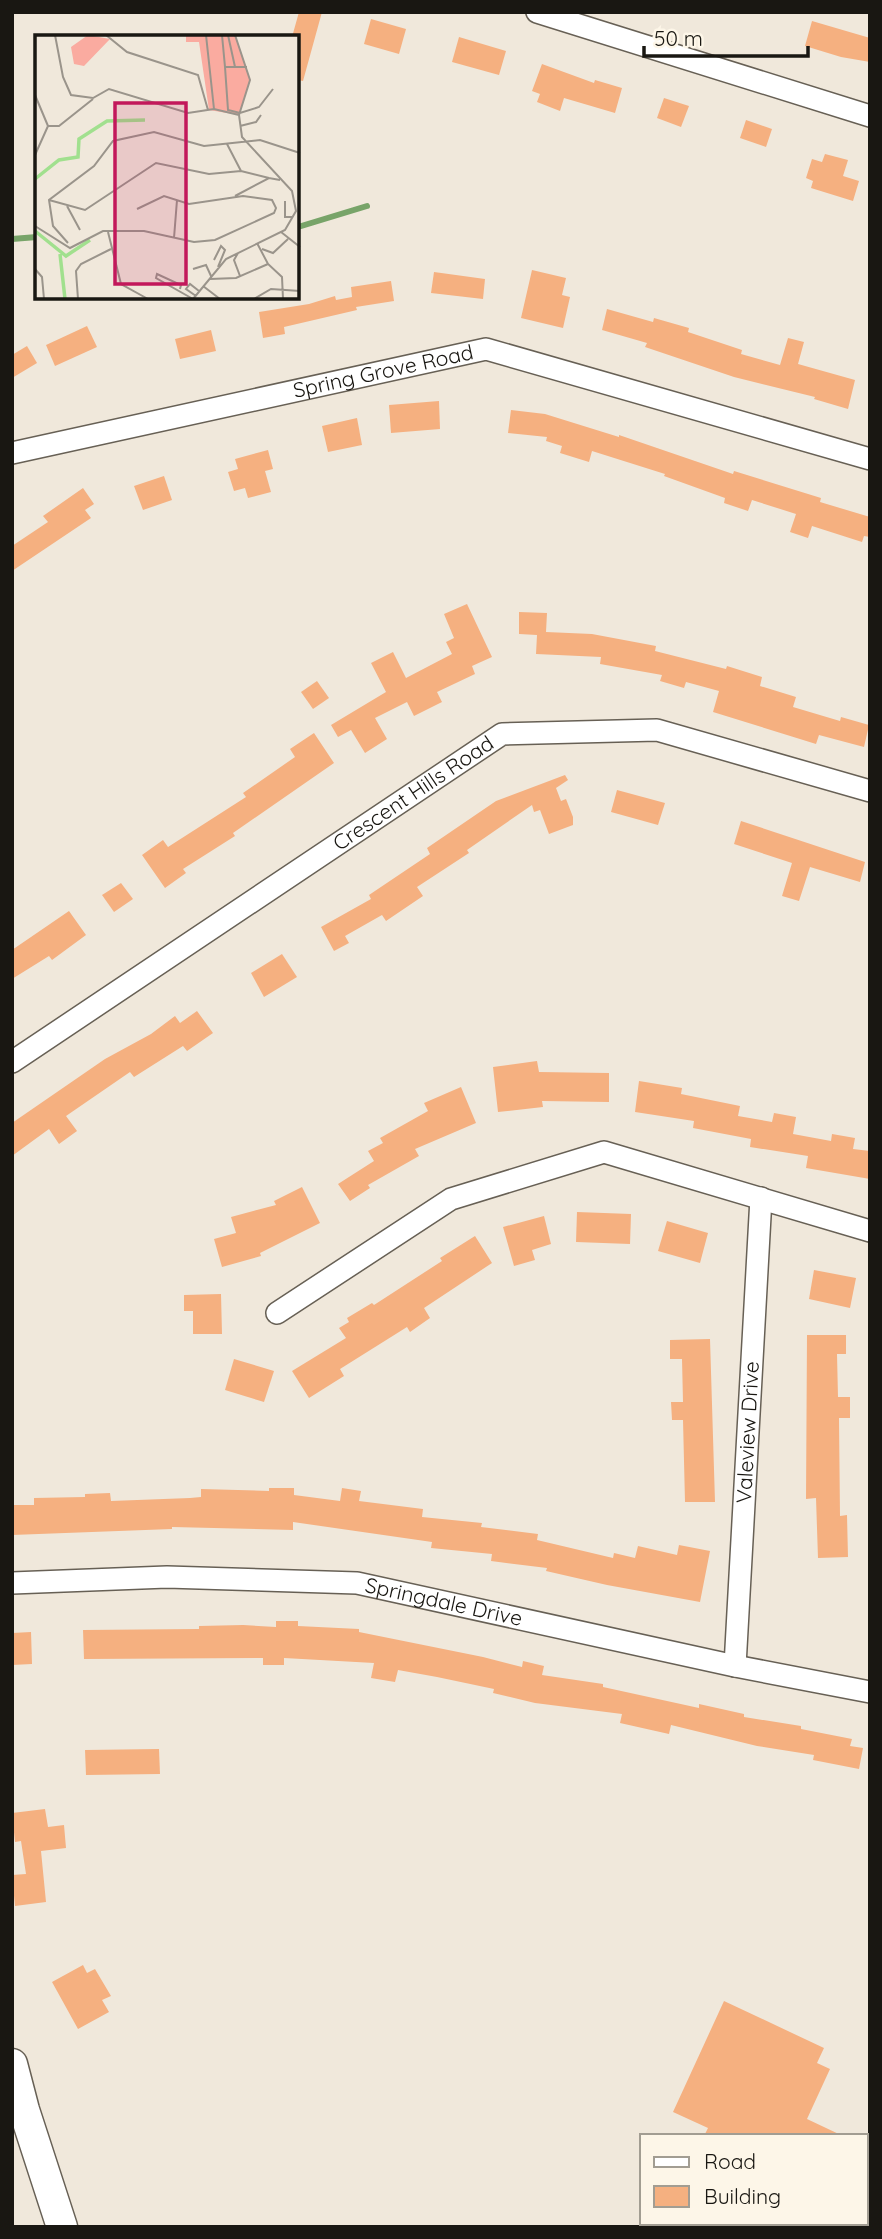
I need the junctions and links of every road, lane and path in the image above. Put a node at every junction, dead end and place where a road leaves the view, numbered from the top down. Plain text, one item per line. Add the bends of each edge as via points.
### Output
1 (537, 12) edge
2 (870, 116) edge
3 (12, 453) edge
4 (870, 459) edge
5 (870, 791) edge
6 (12, 1062) edge
7 (761, 1198) junction
8 (870, 1231) edge
9 (277, 1313) dead end
10 (12, 1583) edge
11 (736, 1666) junction
12 (870, 1692) edge
13 (12, 2064) edge
14 (18, 2112) edge
15 (61, 2227) edge

1 - 2 street
3 - 4 street, Spring Grove Road via 486,349
5 - 6 street, Crescent Hills Road via 657,730 502,734
7 - 8 street
7 - 9 street via 604,1152 451,1199
7 - 11 street, Valeview Drive
10 - 11 street, Springdale Drive via 167,1577 357,1583
11 - 12 street, Springdale Drive
13 - 14 street
14 - 15 street

